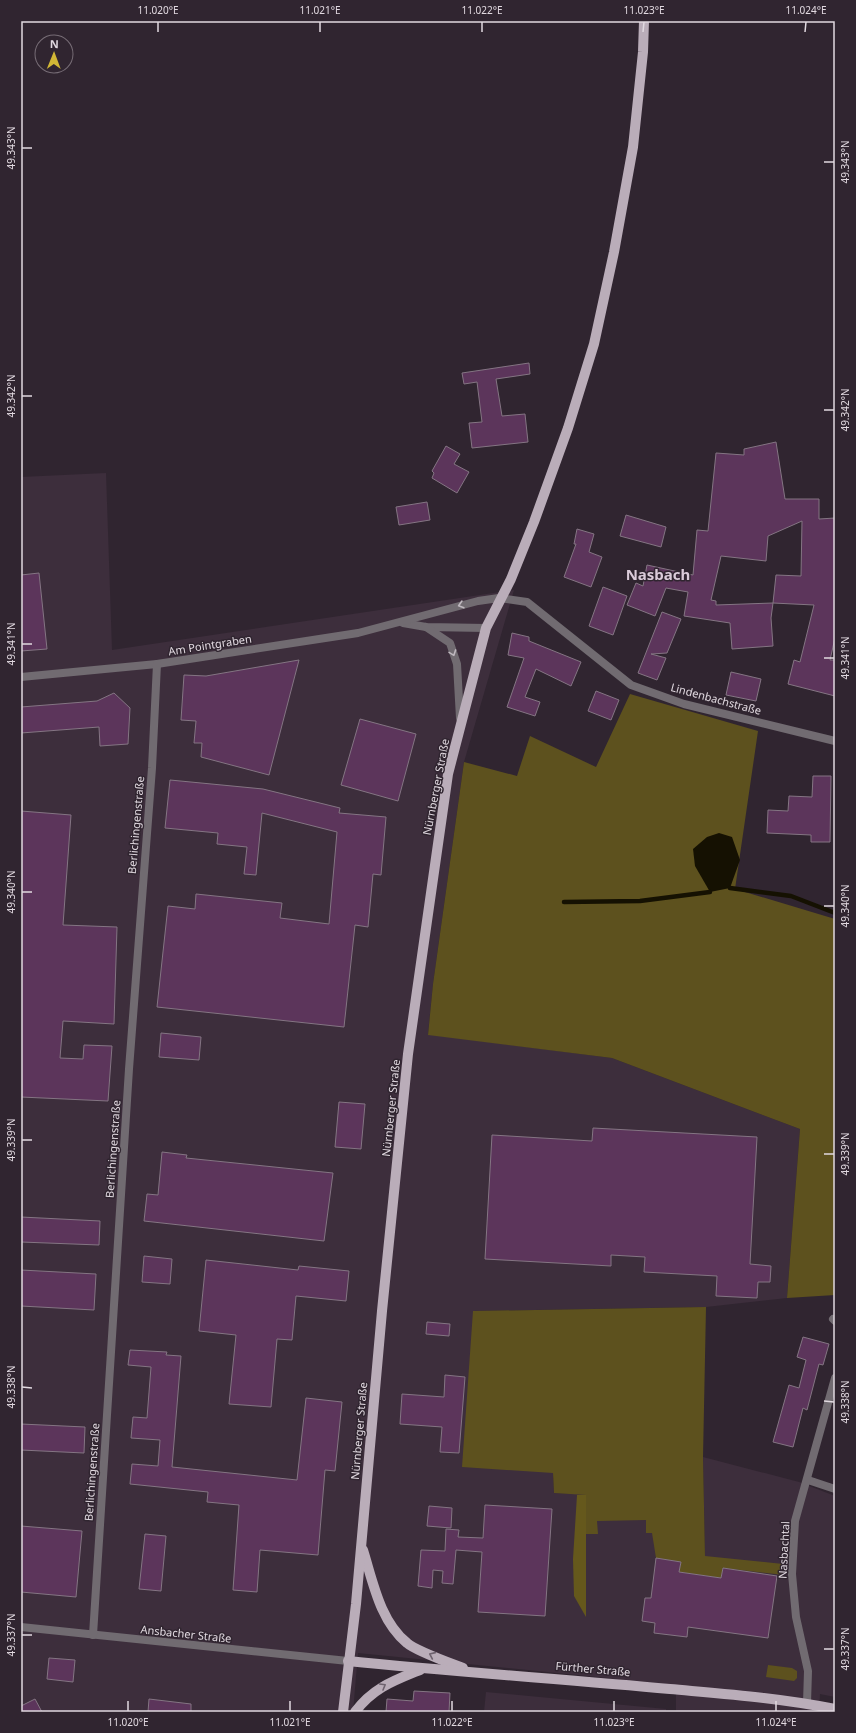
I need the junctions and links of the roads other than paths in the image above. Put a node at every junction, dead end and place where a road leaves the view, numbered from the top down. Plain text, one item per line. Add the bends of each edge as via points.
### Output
1 (644, 21) edge
2 (500, 598) junction
3 (400, 623) junction
4 (426, 626) junction
5 (486, 628) junction
6 (157, 664) junction
7 (21, 677) edge
8 (461, 721) junction
9 (835, 741) edge
10 (835, 1378) edge
11 (808, 1480) junction
12 (835, 1489) edge
13 (362, 1544) junction
14 (21, 1627) edge
15 (93, 1635) junction
16 (348, 1661) junction
17 (422, 1669) junction
18 (468, 1671) junction
19 (807, 1703) junction
20 (835, 1709) edge
21 (343, 1712) edge
22 (355, 1712) edge

1 - 2 main road, Nürnberger Straße via 633,147 595,337 568,428 534,522
2 -> 3 street, Am Pointgraben via 478,601
2 - 5 main road, Nürnberger Straße
2 - 9 street, Lindenbachstraße via 527,602 631,685 684,704
3 - 4 street, Am Pointgraben
3 - 6 street, Am Pointgraben via 358,633
4 - 5 street, Am Pointgraben
4 -> 8 street, Am Pointgraben via 450,643 457,664
5 - 8 main road, Nürnberger Straße
6 - 7 street, Am Pointgraben
6 - 15 street, Berlichingenstraße
8 - 13 main road, Nürnberger Straße via 441,815 408,1054
10 - 11 street, Nasbachtal
11 - 12 street
11 - 19 street, Nasbachtal via 795,1521 792,1574 796,1617 808,1671
13 - 16 main road, Nürnberger Straße
18 -> 13 main road via 408,1644 391,1626 376,1591
14 - 15 street, Ansbacher Straße
15 - 16 street, Ansbacher Straße
16 - 17 main road, Fürther Straße
16 - 21 main road, Nürnberger Straße
17 - 18 main road, Fürther Straße
22 -> 17 main road via 363,1701 382,1686
18 - 19 main road, Fürther Straße via 578,1679
19 - 20 main road, Fürther Straße

